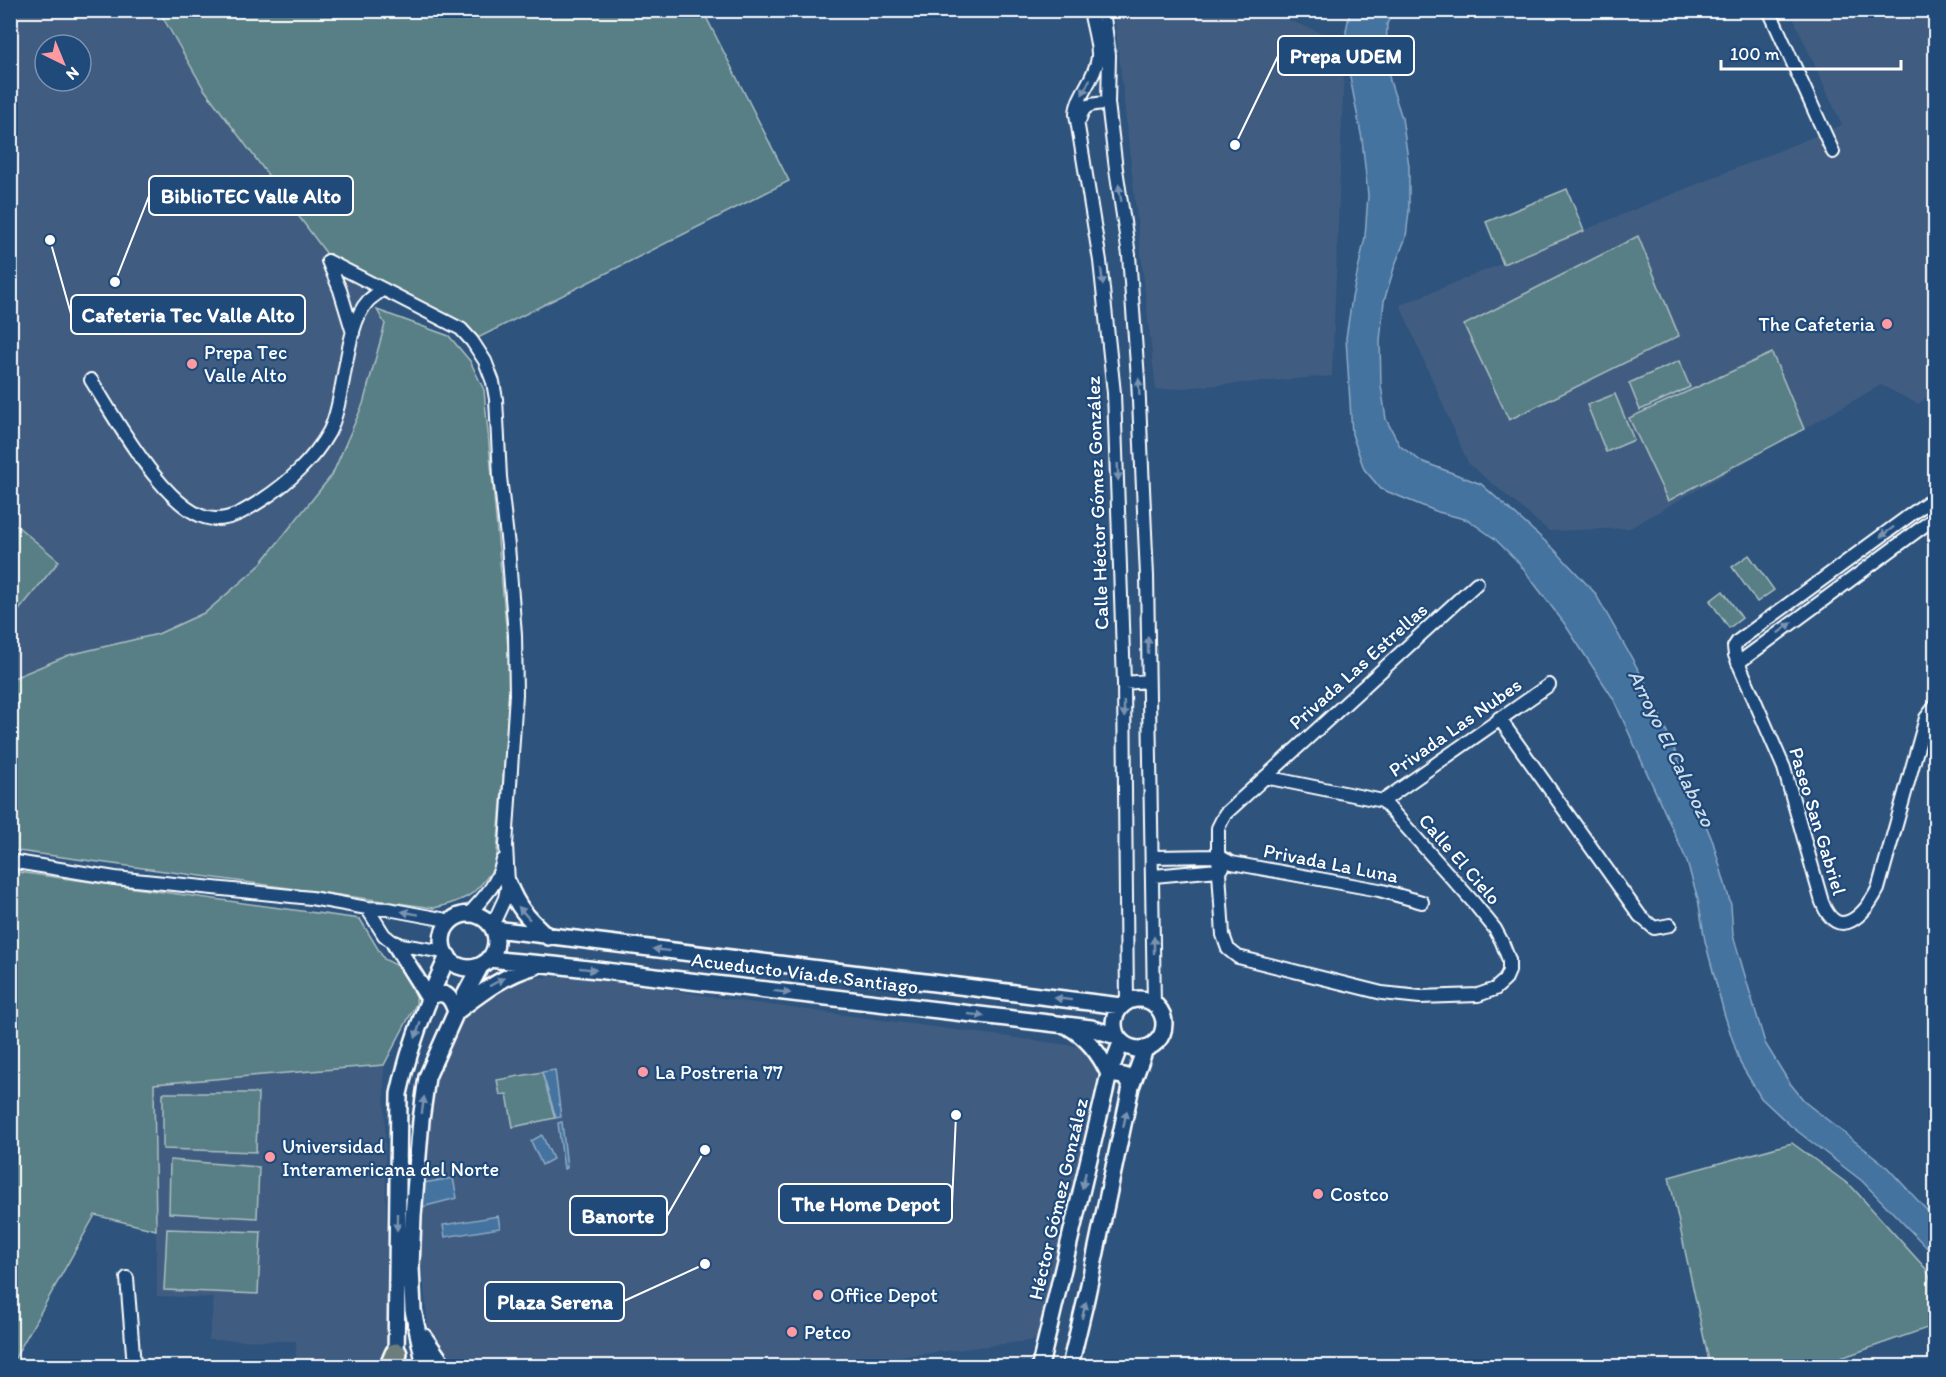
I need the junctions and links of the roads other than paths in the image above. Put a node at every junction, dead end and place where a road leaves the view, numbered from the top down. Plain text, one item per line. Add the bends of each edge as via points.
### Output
1 (1090, 10) edge
2 (1103, 10) edge
3 (1769, 10) edge
4 (1104, 56) junction
5 (1108, 103) junction
6 (1080, 127) junction
7 (1833, 152) dead end
8 (382, 290) junction
9 (353, 334) junction
10 (91, 380) dead end
11 (1932, 501) edge
12 (1935, 518) edge
13 (1835, 571) junction
14 (1477, 583) dead end
15 (1845, 584) junction
16 (1738, 663) junction
17 (1148, 681) junction
18 (1124, 683) junction
19 (1549, 685) dead end
20 (1935, 705) edge
21 (1499, 718) junction
22 (1265, 777) junction
23 (1383, 801) junction
24 (506, 844) junction
25 (1218, 856) junction
26 (1153, 857) junction
27 (1190, 858) junction
28 (10, 861) edge
29 (1233, 863) junction
30 (1218, 870) junction
31 (1192, 873) junction
32 (1154, 876) junction
33 (508, 883) junction
34 (1422, 902) dead end
35 (367, 908) junction
36 (469, 914) junction
37 (452, 921) junction
38 (1670, 926) dead end
39 (493, 928) junction
40 (548, 937) junction
41 (395, 944) junction
42 (446, 954) junction
43 (485, 962) junction
44 (545, 964) junction
45 (429, 997) junction
46 (1124, 1004) junction
47 (1154, 1004) junction
48 (456, 1012) junction
49 (1066, 1025) junction
50 (1119, 1039) junction
51 (1146, 1049) junction
52 (1109, 1074) junction
53 (1131, 1087) junction
54 (127, 1278) dead end
55 (413, 1310) junction
56 (394, 1362) edge
57 (134, 1366) edge
58 (425, 1366) edge
59 (444, 1366) edge
60 (1040, 1366) edge
61 (1070, 1366) edge

1 - 4 street, Calle Héctor Gómez González
2 - 4 street, Calle Héctor Gómez González
3 - 7 street
4 - 5 street, Calle Héctor Gómez González
4 -> 6 street, Calle Héctor Gómez González via 1076,107
5 - 6 street via 1085,106
17 -> 5 street, Calle Héctor Gómez González via 1138,379 1129,255
6 -> 18 street, Calle Héctor Gómez González via 1114,393
8 - 9 street via 366,303
8 - 9 street via 328,261
8 - 24 street via 461,328 485,362 493,382 515,635 516,694
9 - 10 street via 338,406 329,432 312,456 273,493 234,516 217,519 195,514 168,492
11 - 12 street
11 -> 13 street
12 - 15 street
13 - 15 street
13 - 16 street via 1738,641 1734,646
14 - 22 street, Privada Las Estrellas
16 -> 15 street
16 - 20 street, Paseo San Gabriel via 1784,768 1822,902 1834,921 1854,921 1878,889 1926,718
17 - 18 street
17 - 26 street, Calle Héctor Gómez González
18 -> 46 street, Calle Héctor Gómez González
19 - 21 street, Privada Las Nubes
21 - 23 street, Privada Las Nubes
21 - 38 street via 1640,916 1654,928
22 - 23 street
22 - 25 street, Calle El Cielo via 1220,821
23 - 30 street, Calle El Cielo via 1495,929 1507,953 1509,971 1505,980 1488,993 1455,997 1382,993 1238,957 1228,949 1223,935
24 - 33 street
24 - 36 street via 492,889
25 - 27 street
25 - 29 street, Privada La Luna
25 - 30 street, Calle El Cielo
26 - 27 street
26 - 32 street, Calle Héctor Gómez González
27 - 31 street
28 - 35 street via 115,878 311,898
29 - 30 street, Privada La Luna
29 - 34 street, Privada La Luna via 1380,890
30 - 31 street, Privada La Luna
31 - 32 street, Privada La Luna
47 -> 32 street, Calle Héctor Gómez González
33 - 39 street
40 -> 33 street via 515,902
37 -> 35 street
35 - 41 street
36 - 37 street
36 - 39 street via 483,918
37 - 42 street via 443,935
39 - 40 street, Acueducto Vía de Santiago
39 - 43 street via 496,944
46 -> 40 street, Acueducto Vía de Santiago
41 - 42 street
41 - 45 street
42 - 43 street via 459,966 474,967
42 - 45 street
43 - 44 street, Acueducto Vía de Santiago
43 - 48 street
48 -> 44 street via 486,988 524,969
44 -> 49 street, Acueducto Vía de Santiago
45 - 48 street via 444,994 453,1002
45 -> 56 street via 404,1067 399,1094
46 - 47 street via 1146,999
46 - 50 street via 1113,1020
47 - 51 street via 1163,1015 1163,1031 1160,1039
55 -> 48 street via 411,1267 420,1120 427,1077
49 - 50 street, Acueducto Vía de Santiago via 1091,1028
49 - 52 street via 1088,1040
50 - 51 street via 1137,1050
50 - 52 street, Héctor Gómez González
51 - 53 street
52 - 53 street via 1124,1076
52 -> 60 street, Héctor Gómez González
61 -> 53 street
54 - 57 street
55 - 58 street
55 - 59 street

